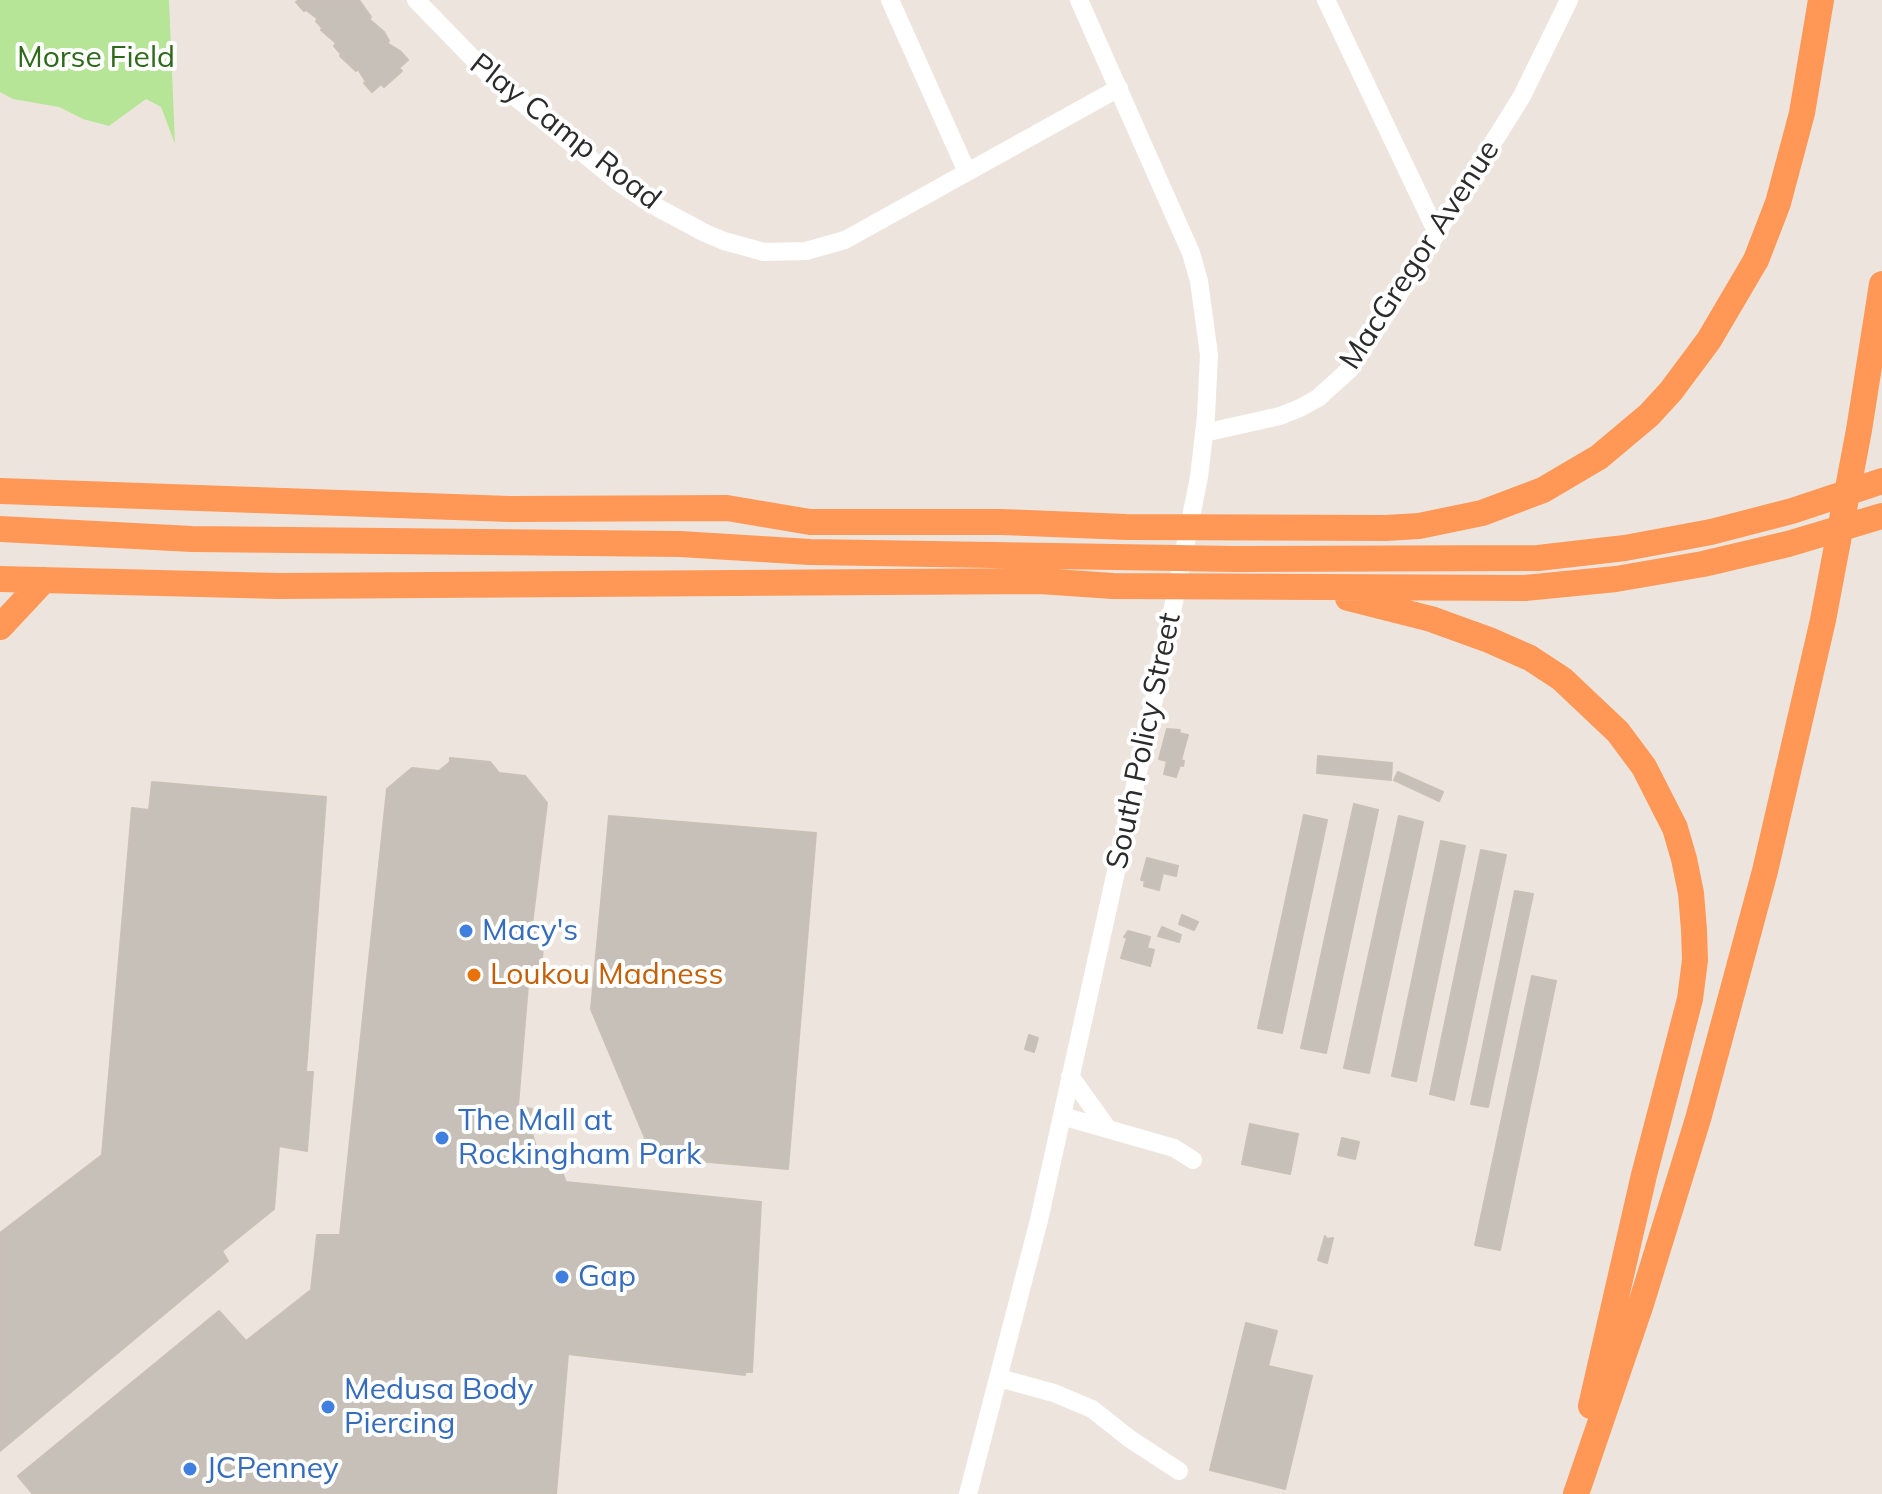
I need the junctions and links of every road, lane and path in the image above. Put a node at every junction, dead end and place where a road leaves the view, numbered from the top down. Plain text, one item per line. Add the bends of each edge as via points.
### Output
1 (416, 0) edge
2 (890, 0) edge
3 (1079, 0) edge
4 (1326, 0) edge
5 (1569, 0) edge
6 (1821, 0) edge
7 (1119, 88) junction
8 (967, 172) junction
9 (1437, 233) junction
10 (1882, 284) edge
11 (1204, 433) junction
12 (1882, 481) edge
13 (0, 491) edge
14 (1882, 516) edge
15 (810, 522) junction
16 (0, 529) edge
17 (680, 544) junction
18 (0, 579) edge
19 (44, 580) junction
20 (1309, 588) junction
21 (0, 627) edge
22 (1070, 1076) junction
23 (1062, 1116) junction
24 (1108, 1129) junction
25 (1193, 1160) dead end
26 (999, 1378) junction
27 (1179, 1471) dead end
28 (968, 1494) edge
29 (1573, 1494) edge

1 - 8 street, Play Camp Road via 490,76 617,181 734,245 785,253 826,247
2 - 8 street
3 - 7 street, South Policy Street
4 - 9 street
5 - 9 street, MacGregor Avenue via 1522,96
6 - 15 highway via 1795,143 1756,260 1671,391 1625,437 1543,490 1472,516 1386,528
7 - 8 street, Play Camp Road
7 - 11 street, South Policy Street via 1179,221 1199,281 1209,355
9 - 11 street, MacGregor Avenue via 1361,354 1334,385 1280,416
10 - 29 highway via 1825,607 1765,871 1641,1304
11 - 22 street, South Policy Street via 1159,677
12 - 17 highway via 1711,532 1538,558 1236,559 810,552
13 - 15 highway via 510,509 727,508
14 - 20 highway via 1788,544 1631,576 1525,588
15 - 17 highway
16 - 17 highway via 192,539
18 - 19 highway
19 - 20 highway via 264,586 1025,581
19 - 21 highway
20 - 29 highway via 1431,619 1530,658 1562,679 1618,732 1644,767 1675,828 1691,893 1695,960 1690,999 1644,1175
22 - 23 street, South Policy Street
22 - 24 street
23 - 24 street
23 - 26 street, South Policy Street
24 - 25 street via 1174,1148
26 - 27 street via 1092,1409
26 - 28 street, South Policy Street

